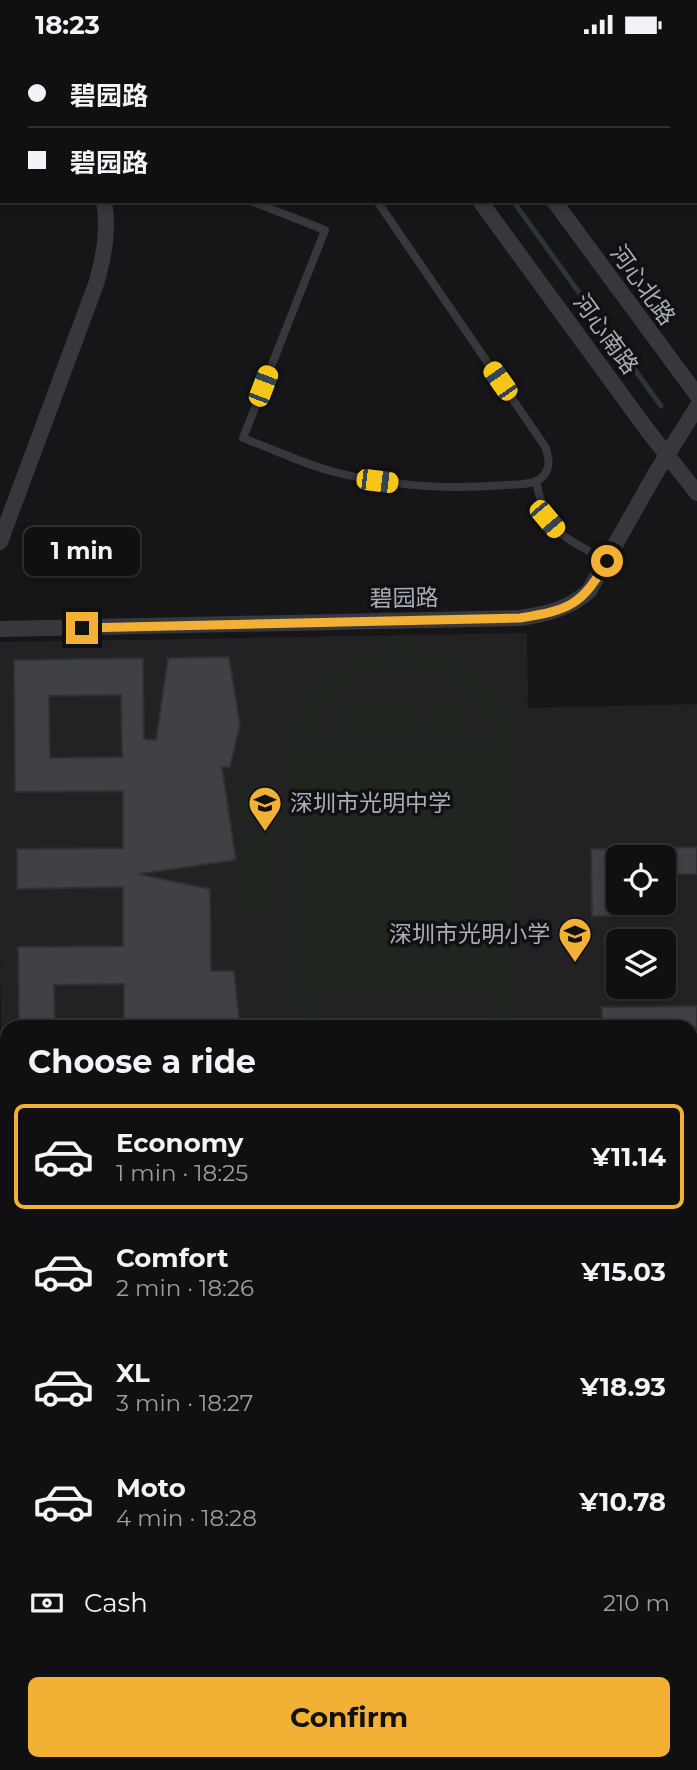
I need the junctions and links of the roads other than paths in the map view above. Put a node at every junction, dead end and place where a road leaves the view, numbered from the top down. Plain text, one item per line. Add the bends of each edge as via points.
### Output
1 (104, 203) edge
2 (256, 203) edge
3 (378, 203) edge
4 (481, 203) edge
5 (555, 203) edge
6 (697, 395) edge
7 (697, 407) edge
8 (667, 455) junction
9 (536, 481) junction
10 (697, 493) edge
11 (0, 543) edge
12 (607, 561) junction
13 (0, 629) edge

1 - 11 street via 105,250 96,284
2 - 9 lane via 325,230 243,438 330,471 377,481 472,488
3 - 9 lane via 546,448 550,461 546,473
4 - 8 street, 河心南路
5 - 6 street, 河心北路
7 - 8 street, 碧园路
8 - 10 street, 河心南路
8 - 12 street, 碧园路
9 - 12 lane via 541,505 557,531
12 - 13 street, 碧园路 via 575,604 520,618

